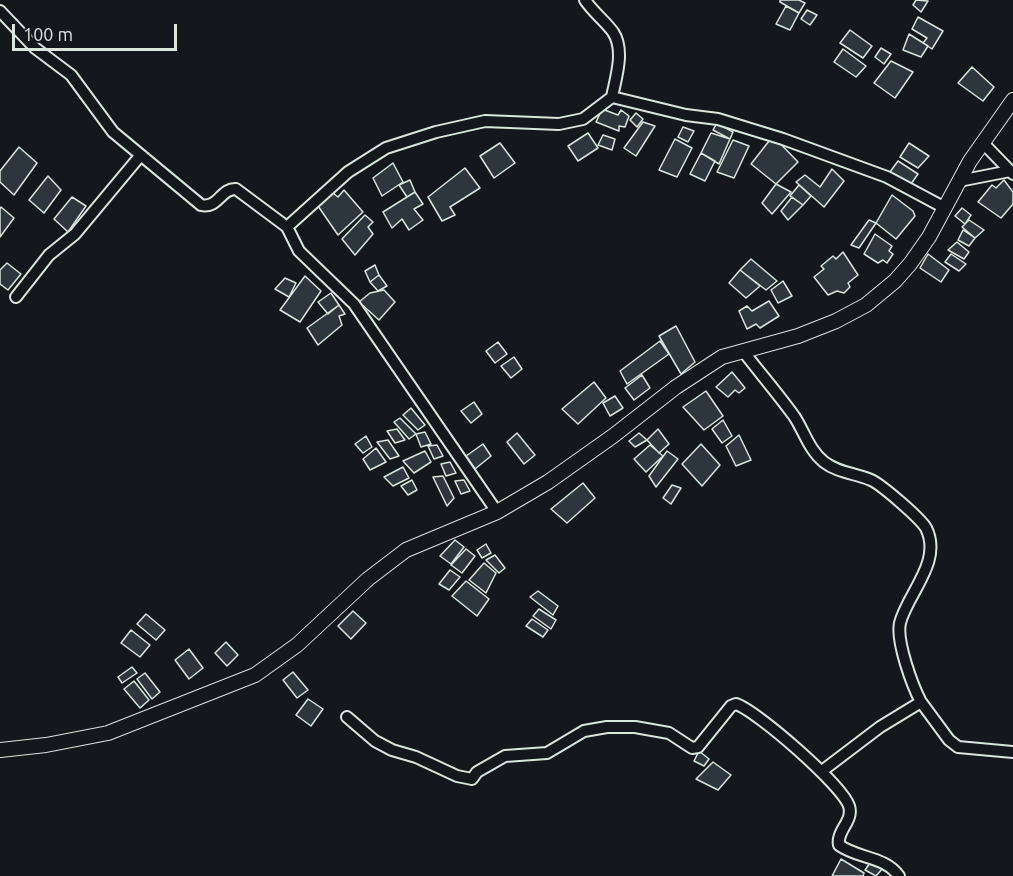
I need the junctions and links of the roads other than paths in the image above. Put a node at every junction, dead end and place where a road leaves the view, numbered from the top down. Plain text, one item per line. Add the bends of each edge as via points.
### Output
1 (585, 0) edge
2 (0, 11) edge
3 (612, 97) junction
4 (1013, 100) edge
5 (983, 143) junction
6 (140, 156) junction
7 (1011, 172) edge
8 (959, 181) junction
9 (945, 208) junction
10 (287, 227) junction
11 (16, 297) dead end
12 (743, 351) junction
13 (497, 512) junction
14 (921, 702) junction
15 (346, 717) dead end
16 (0, 750) edge
17 (1013, 752) edge
18 (822, 771) junction
19 (899, 876) edge

1 - 3 street via 618,43
2 - 6 street via 35,48 71,75 113,132
3 - 9 street via 718,119 783,139 887,177
3 - 10 street via 583,119 559,124 484,122 386,148 348,172
4 - 5 main road
5 - 7 street
5 - 8 main road
6 - 10 street via 201,206 213,204 228,190 236,189
6 - 11 street
7 - 8 street
8 - 9 main road
9 - 12 main road via 910,264 866,305 798,336
10 - 13 street via 299,251 354,304
12 - 13 main road via 722,357 685,380 614,436
12 - 14 street via 795,417 815,452 837,470 872,481 926,529 930,547 927,565 899,630
13 - 16 main road via 406,550 297,645 255,675 108,733
14 - 17 street via 958,747
14 - 18 street
15 - 18 street via 392,750 472,779 477,771 498,759 547,753 584,731 607,727 669,733 692,748 698,747 736,704
18 - 19 street via 850,808 839,845 864,858 883,861

